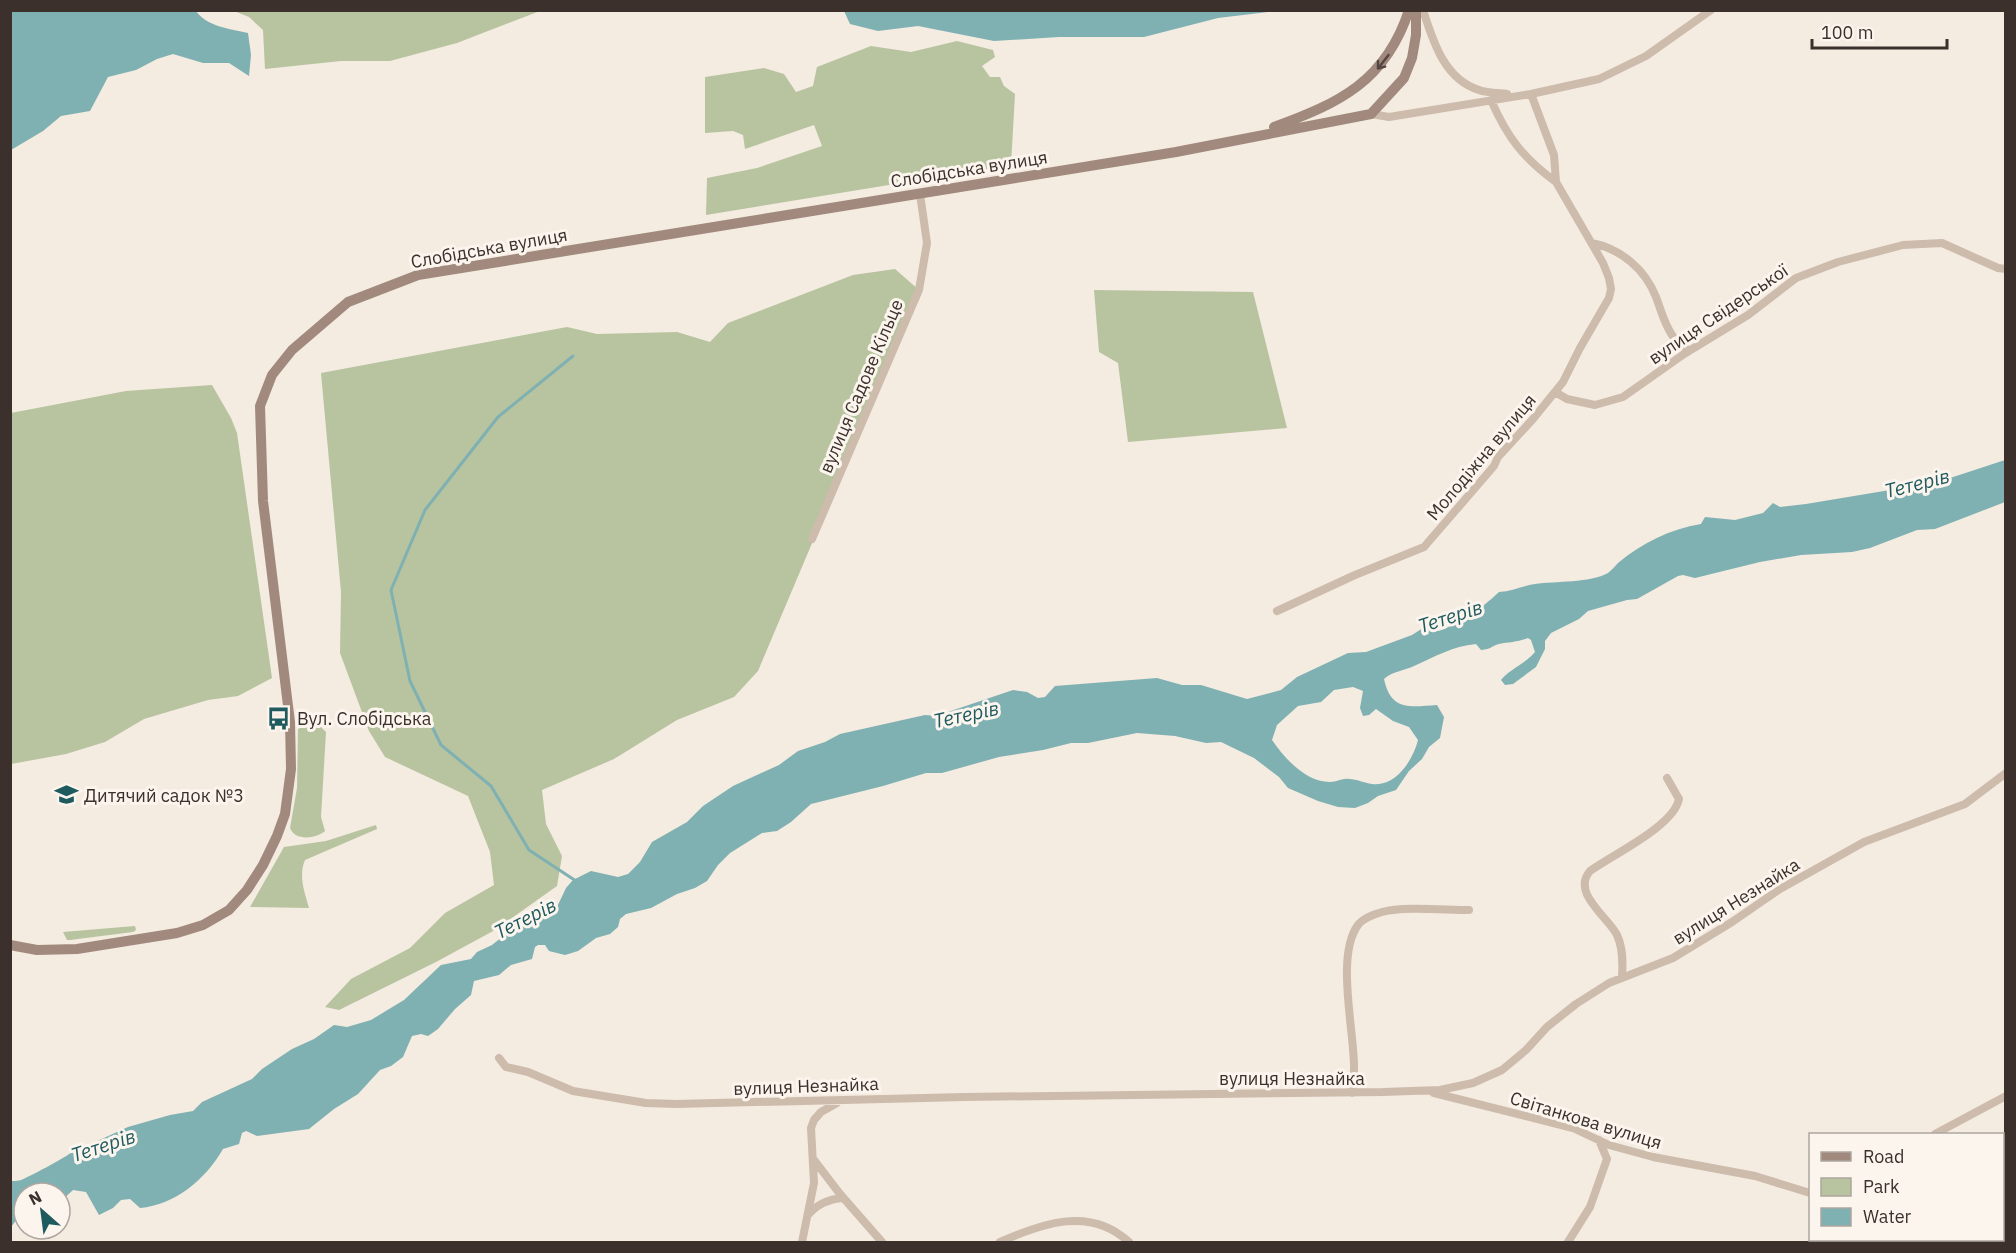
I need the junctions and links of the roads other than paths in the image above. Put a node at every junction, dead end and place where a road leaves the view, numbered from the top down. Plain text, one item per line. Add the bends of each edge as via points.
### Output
1 (1409, 10) edge
2 (1416, 10) edge
3 (1423, 10) edge
4 (1712, 10) edge
5 (1531, 93) junction
6 (1514, 95) junction
7 (1491, 100) junction
8 (1371, 114) junction
9 (1231, 141) junction
10 (1556, 182) junction
11 (920, 194) junction
12 (1592, 243) junction
13 (2006, 269) edge
14 (1689, 351) junction
15 (1555, 392) junction
16 (812, 539) dead end
17 (1277, 611) dead end
18 (2006, 773) edge
19 (1667, 778) dead end
20 (1469, 910) dead end
21 (10, 945) edge
22 (1622, 977) junction
23 (499, 1058) dead end
24 (1424, 1091) junction
25 (1352, 1093) junction
26 (2006, 1096) edge
27 (841, 1101) junction
28 (1937, 1133) edge
29 (1599, 1140) junction
30 (814, 1160) junction
31 (1809, 1193) edge
32 (843, 1198) junction
33 (807, 1216) junction
34 (802, 1242) edge
35 (882, 1242) edge
36 (1000, 1242) edge
37 (1129, 1242) edge
38 (1568, 1242) edge

1 -> 9 street via 1395,45 1363,83 1320,109
2 - 8 street via 1412,58 1404,78
3 - 6 street via 1443,61 1461,81 1482,92
4 - 5 street via 1626,67 1599,79
5 - 6 street
5 - 10 street, Молодіжна вулиця via 1554,155
6 - 7 street
7 - 8 street via 1389,117
7 - 10 street, Молодіжна вулиця via 1509,138 1535,167
8 - 9 street, Слобідська вулиця
9 - 11 street, Слобідська вулиця
10 - 12 street, Молодіжна вулиця
11 - 16 street, вулиця Садове Кільце via 927,243 919,290
11 - 21 street, Слобідська вулиця via 418,275 348,302 292,350 273,375 260,406 263,501 291,741 285,814 263,865 229,910 203,925 177,933 76,949 37,950
12 - 14 street via 1626,256 1650,282 1663,320 1673,337
12 - 15 street, Молодіжна вулиця via 1609,279 1609,298
13 - 14 street, вулиця Свідерської via 1942,243 1903,245 1796,278 1748,315
14 - 15 street, вулиця Свідерської via 1623,398 1595,405
15 - 17 street, Молодіжна вулиця via 1424,547
18 - 22 street, вулиця Незнайка via 1965,804 1864,842 1780,889 1673,958
19 - 22 street via 1679,799 1674,812 1641,839 1590,871 1585,879 1590,900 1618,937
20 - 25 street via 1394,910 1359,924 1351,943 1348,977
22 - 24 street, вулиця Незнайка via 1559,1017 1502,1070 1473,1083
23 - 27 street, вулиця Незнайка via 506,1067 573,1091 646,1103
24 - 25 street, вулиця Незнайка
24 - 29 street, Світанкова вулиця via 1573,1128
25 - 27 street, вулиця Незнайка
26 - 28 street
27 - 30 street via 827,1107 814,1120 810,1137
29 - 31 street, Світанкова вулиця via 1653,1156 1755,1176
29 - 38 street via 1607,1159 1600,1185
30 - 32 street
30 - 33 street
32 - 33 street via 822,1203
32 - 35 street
33 - 34 street
36 - 37 street via 1033,1228 1077,1221 1097,1223

